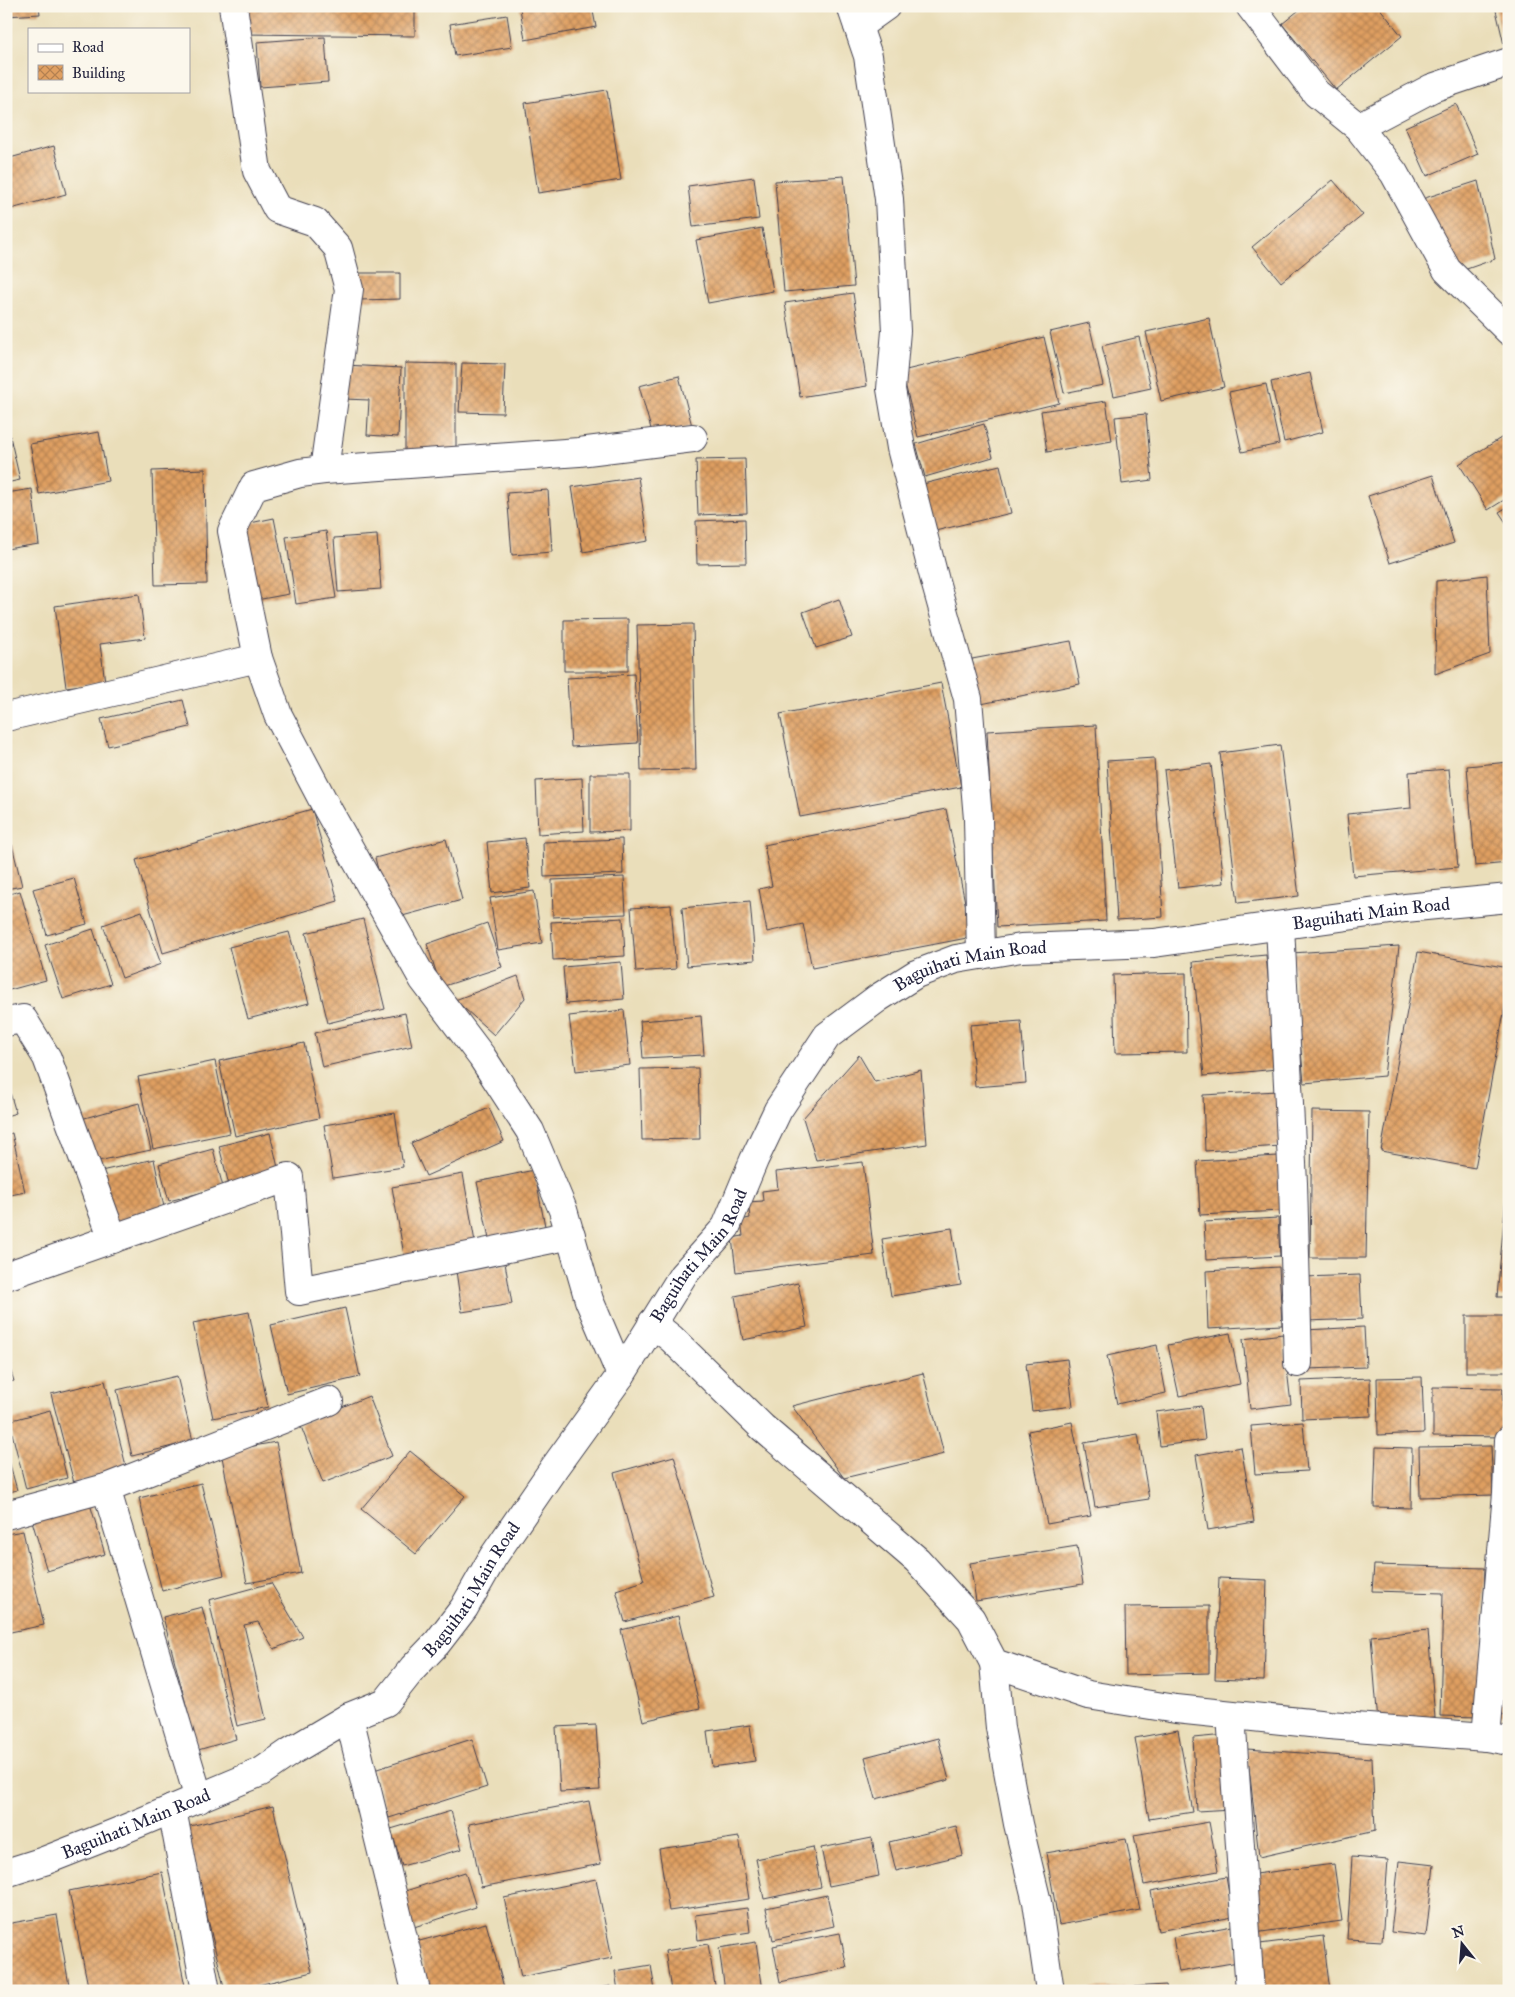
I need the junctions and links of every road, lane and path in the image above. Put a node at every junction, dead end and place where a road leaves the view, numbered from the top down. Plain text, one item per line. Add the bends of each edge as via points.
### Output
1 (233, 6) edge
2 (886, 6) edge
3 (1250, 6) edge
4 (854, 16) edge
5 (1509, 62) edge
6 (1358, 127) junction
7 (1509, 330) edge
8 (693, 438) dead end
9 (324, 470) junction
10 (258, 658) junction
11 (6, 717) edge
12 (1509, 898) edge
13 (1280, 926) junction
14 (981, 955) junction
15 (6, 1022) edge
16 (571, 1235) junction
17 (113, 1239) junction
18 (6, 1276) edge
19 (652, 1323) junction
20 (1298, 1363) dead end
21 (621, 1375) junction
22 (329, 1401) dead end
23 (1509, 1440) edge
24 (106, 1488) junction
25 (6, 1515) edge
26 (994, 1663) junction
27 (1232, 1715) junction
28 (349, 1717) junction
29 (1497, 1739) edge
30 (199, 1799) junction
31 (172, 1810) junction
32 (6, 1873) edge
33 (206, 1991) edge
34 (416, 1991) edge
35 (1050, 1991) edge
36 (1250, 1991) edge

1 - 9 street via 257,171 277,209 315,222 338,248 349,289
2 - 4 street
3 - 6 street via 1316,93
4 - 14 street via 868,56 889,199 896,332 892,389 901,448 968,699 978,819
5 - 6 street via 1432,88
6 - 7 street via 1394,173 1446,270
8 - 9 street via 579,452
9 - 10 street via 254,486 232,531
10 - 11 street
10 - 16 street via 278,715 423,979 482,1057 530,1131
12 - 13 street, Baguihati Main Road via 1405,908
13 - 14 street, Baguihati Main Road via 1154,943 1022,948
13 - 20 street
14 - 19 street, Baguihati Main Road via 956,959 916,974 828,1036 778,1110 726,1228 683,1275
15 - 17 street via 23,1019 48,1058
16 - 17 street via 299,1291 289,1177
16 - 21 street via 589,1300
17 - 18 street
19 - 21 street, Baguihati Main Road
19 - 26 street via 762,1427 916,1560 971,1620
21 - 28 street, Baguihati Main Road via 548,1476 493,1557 464,1608 437,1643 386,1702
22 - 24 street
23 - 29 street
24 - 25 street
24 - 30 street
26 - 27 street via 1088,1695
26 - 35 street via 1000,1728 1037,1902
27 - 29 street
27 - 36 street
28 - 30 street, Baguihati Main Road via 261,1772
28 - 34 street
30 - 31 street, Baguihati Main Road
31 - 32 street, Baguihati Main Road
31 - 33 street

